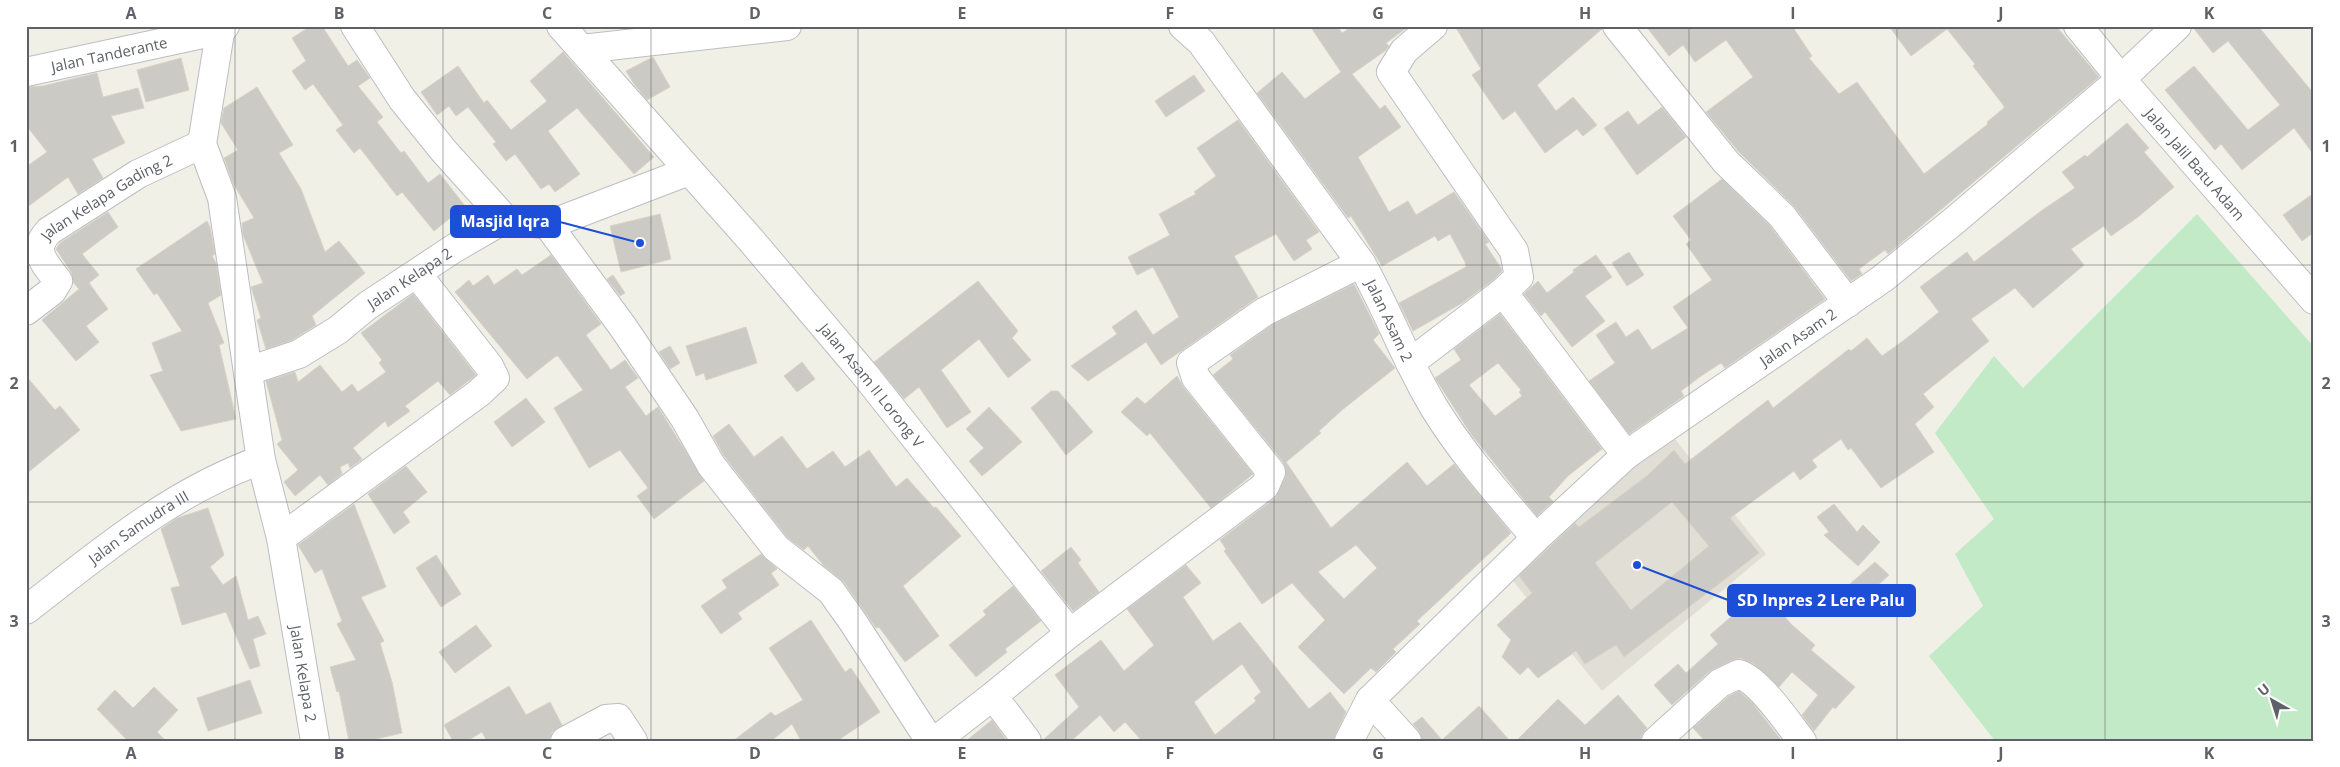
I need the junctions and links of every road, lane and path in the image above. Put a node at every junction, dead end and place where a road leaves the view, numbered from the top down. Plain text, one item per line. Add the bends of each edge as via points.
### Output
1 (355, 26) edge
2 (561, 26) edge
3 (787, 26) edge
4 (1183, 26) edge
5 (1433, 26) edge
6 (1616, 26) edge
7 (2078, 26) edge
8 (2177, 26) edge
9 (222, 27) edge
10 (582, 49) junction
11 (26, 72) edge
12 (2121, 79) junction
13 (202, 144) junction
14 (689, 171) junction
15 (505, 219) junction
16 (548, 225) junction
17 (33, 240) edge
18 (1361, 263) junction
19 (417, 274) junction
20 (1503, 292) junction
21 (2314, 300) edge
22 (1848, 303) junction
23 (26, 311) edge
24 (1410, 363) junction
25 (248, 371) junction
26 (1626, 455) junction
27 (261, 460) junction
28 (281, 538) junction
29 (1536, 538) junction
30 (26, 610) edge
31 (1070, 633) junction
32 (993, 696) junction
33 (1370, 700) junction
34 (315, 741) edge
35 (565, 741) edge
36 (633, 741) edge
37 (930, 741) edge
38 (935, 741) edge
39 (1027, 741) edge
40 (1349, 741) edge
41 (1407, 741) edge
42 (1656, 741) edge
43 (1802, 741) edge

1 - 15 street via 402,99
2 - 10 street, Jalan Asam II Lorong V
3 - 10 street
4 - 18 street via 1207,50
5 - 20 street via 1404,51 1391,72 1514,251 1519,277
6 - 22 street, Jalan Asam 2 via 1726,162 1782,216
7 - 12 street, Jalan Jalil Batu Adam
8 - 12 street, Jalan Asam 2
9 - 11 street, Jalan Tanderante
9 - 13 street, Jalan Kelapa 2
10 - 14 street, Jalan Asam II Lorong V
12 - 21 street, Jalan Jalil Batu Adam
12 - 22 street, Jalan Asam 2 via 1954,221
13 - 17 street, Jalan Kelapa Gading 2 via 138,174 72,215 42,239
13 - 25 street, Jalan Kelapa 2 via 222,198
14 - 16 street
14 - 31 street, Jalan Asam II Lorong V via 866,376
15 - 16 street
15 - 19 street, Jalan Kelapa 2 via 453,248
16 - 37 street via 633,342 685,419 711,465 776,548 831,591
17 - 23 street, Jalan Kelapa Gading 2 via 58,281
18 - 24 street, Jalan Asam 2
18 - 31 street, Jalan Asam 2 via 1264,312 1190,363 1196,378 1271,472 1270,477 1265,486
19 - 25 street, Jalan Kelapa 2 via 299,354
19 - 28 street via 495,378
20 - 24 street
20 - 26 street
22 - 26 street, Jalan Asam 2
24 - 29 street, Jalan Asam 2 via 1436,410 1473,464
25 - 27 street, Jalan Kelapa 2
26 - 29 street, Jalan Asam 2
27 - 28 street, Jalan Kelapa 2
27 - 30 street, Jalan Samudra III via 194,489 122,536
28 - 34 street, Jalan Kelapa 2
29 - 33 street, Jalan Asam 2
31 - 32 street
32 - 38 street
32 - 39 street
33 - 40 street, Jalan Asam 2
33 - 41 street
35 - 36 street via 606,719 618,718
42 - 43 street via 1720,683 1739,674 1762,692

